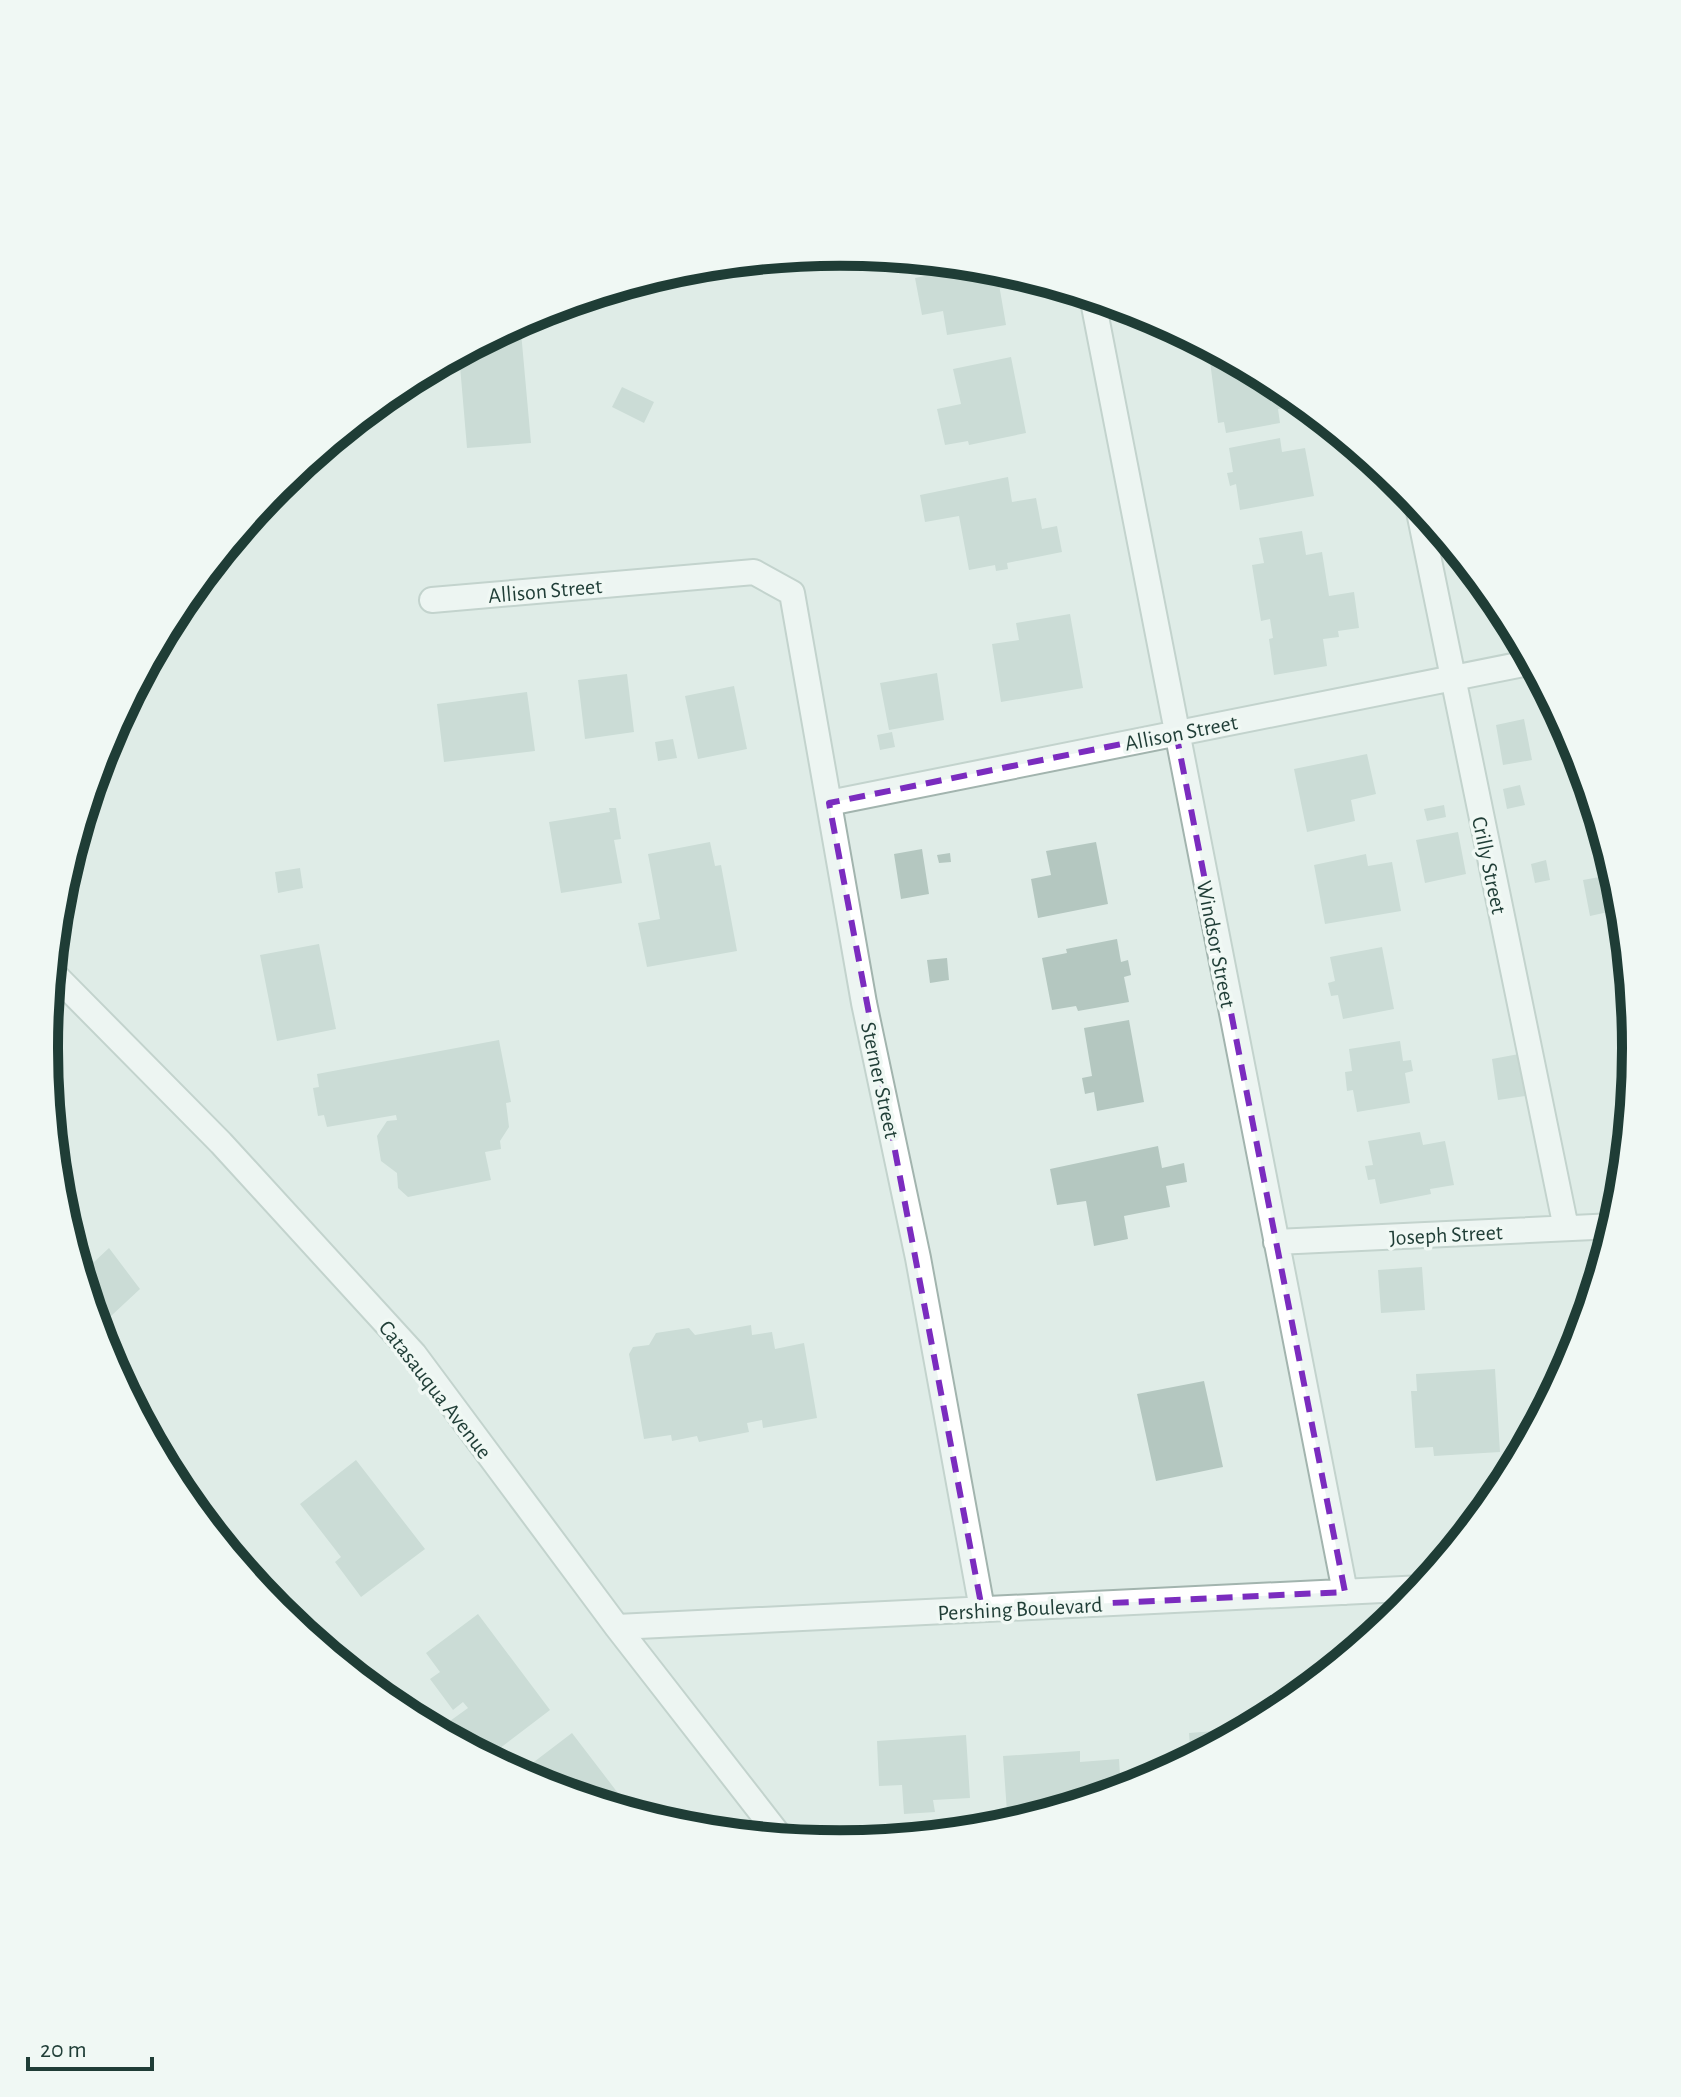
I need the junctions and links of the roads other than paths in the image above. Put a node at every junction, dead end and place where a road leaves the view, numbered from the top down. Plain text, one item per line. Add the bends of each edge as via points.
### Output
1 (1094, 309) edge
2 (1421, 525) edge
3 (754, 572) joint
4 (432, 600) dead end
5 (1522, 664) edge
6 (1451, 679) junction
7 (1176, 733) junction
8 (829, 803) junction
9 (62, 982) edge
10 (1602, 1227) edge
11 (1566, 1228) junction
12 (1276, 1242) junction
13 (1406, 1589) edge
14 (1345, 1592) junction
15 (982, 1609) junction
16 (617, 1627) junction
17 (773, 1827) edge

1 - 7 street, Windsor Street
2 - 6 street, Crilly Street
3 - 4 street, Allison Street
3 - 8 street, Sterner Street via 792,593
5 - 6 street, Allison Street
6 - 7 street, Allison Street
6 - 11 street, Crilly Street
7 - 8 street, Allison Street
7 - 12 street, Windsor Street
8 - 15 street, Sterner Street
9 - 16 street, Catasauqua Avenue via 221,1143 414,1354
10 - 11 street, Joseph Street
11 - 12 street, Joseph Street
12 - 14 street, Windsor Street
13 - 14 street, Pershing Boulevard
14 - 15 street, Pershing Boulevard
15 - 16 street, Pershing Boulevard
16 - 17 street, Catasauqua Avenue

